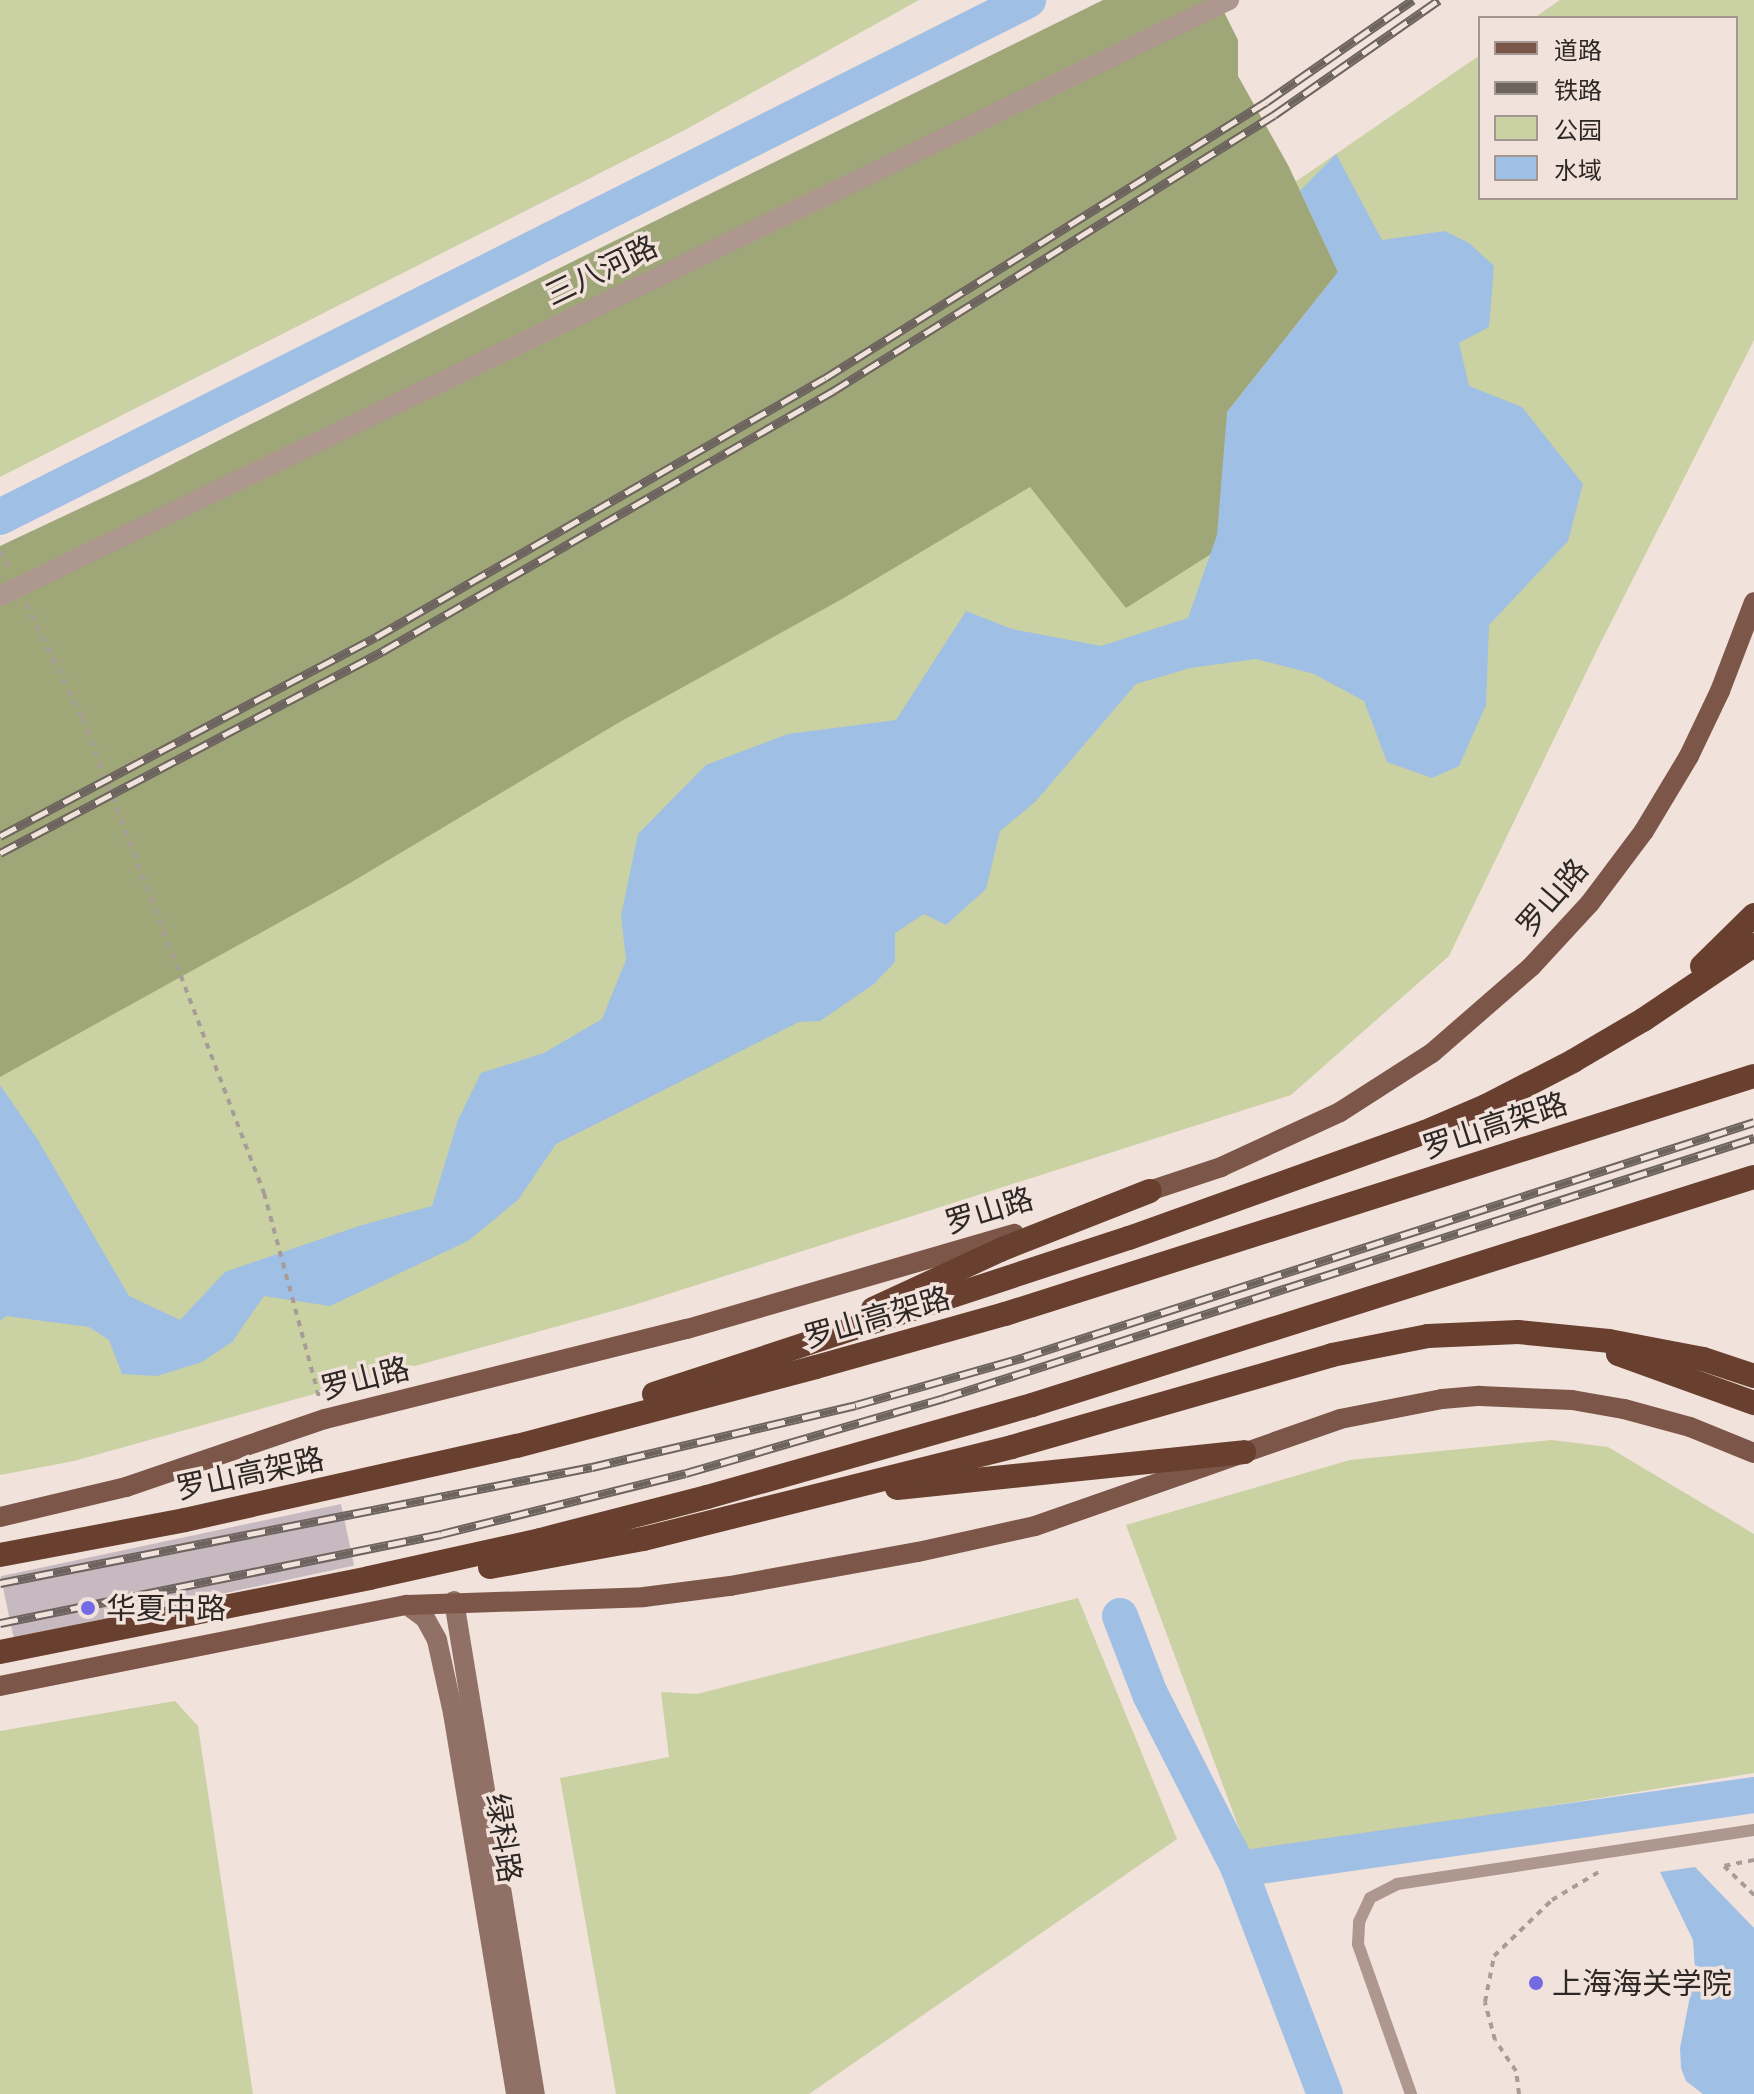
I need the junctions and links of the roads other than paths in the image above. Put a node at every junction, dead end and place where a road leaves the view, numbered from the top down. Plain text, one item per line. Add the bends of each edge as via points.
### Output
1 (1229, 0) edge
2 (0, 596) edge
3 (1754, 602) edge
4 (1754, 915) edge
5 (1754, 945) edge
6 (1573, 1061) junction
7 (1754, 1076) edge
8 (1754, 1177) edge
9 (1150, 1191) junction
10 (1698, 1369) junction
11 (1754, 1376) edge
12 (676, 1389) junction
13 (1754, 1403) edge
14 (1244, 1452) junction
15 (1754, 1453) edge
16 (760, 1509) junction
17 (0, 1517) edge
18 (185, 1520) junction
19 (0, 1555) edge
20 (454, 1601) junction
21 (407, 1605) junction
22 (202, 1614) junction
23 (0, 1652) edge
24 (0, 1686) edge
25 (1754, 1830) edge
26 (516, 2094) edge
27 (535, 2094) edge
28 (1411, 2094) edge

1 - 2 street, 三八河路
3 - 9 main road, 罗山路 via 1689,756 1644,831 1590,903 1531,967 1432,1053 1352,1105 1276,1143
4 - 6 highway via 1693,974
5 - 6 highway
6 - 12 highway via 1486,1106 1360,1156
7 - 18 highway, 罗山高架路 via 1005,1314 517,1446
8 - 22 highway via 1032,1405 722,1493 540,1540
9 - 12 highway
9 - 17 main road, 罗山路 via 823,1292 325,1419 126,1487
10 - 11 highway
10 - 13 highway
10 - 16 highway via 1563,1336 1476,1332 1382,1344 1129,1410 1012,1447
12 - 18 highway
14 - 15 main road via 1396,1406 1480,1396 1572,1400 1624,1409 1690,1427
14 - 16 highway via 862,1492
14 - 20 main road via 1035,1526 904,1555 644,1597
16 - 22 highway via 597,1547
18 - 19 highway, 罗山高架路
20 - 21 main road
20 - 27 street, 绿科路
21 - 24 main road
21 - 26 street, 绿科路 via 425,1618 437,1640
22 - 23 highway
25 - 28 lane via 1397,1884 1370,1898 1359,1922 1358,1944

